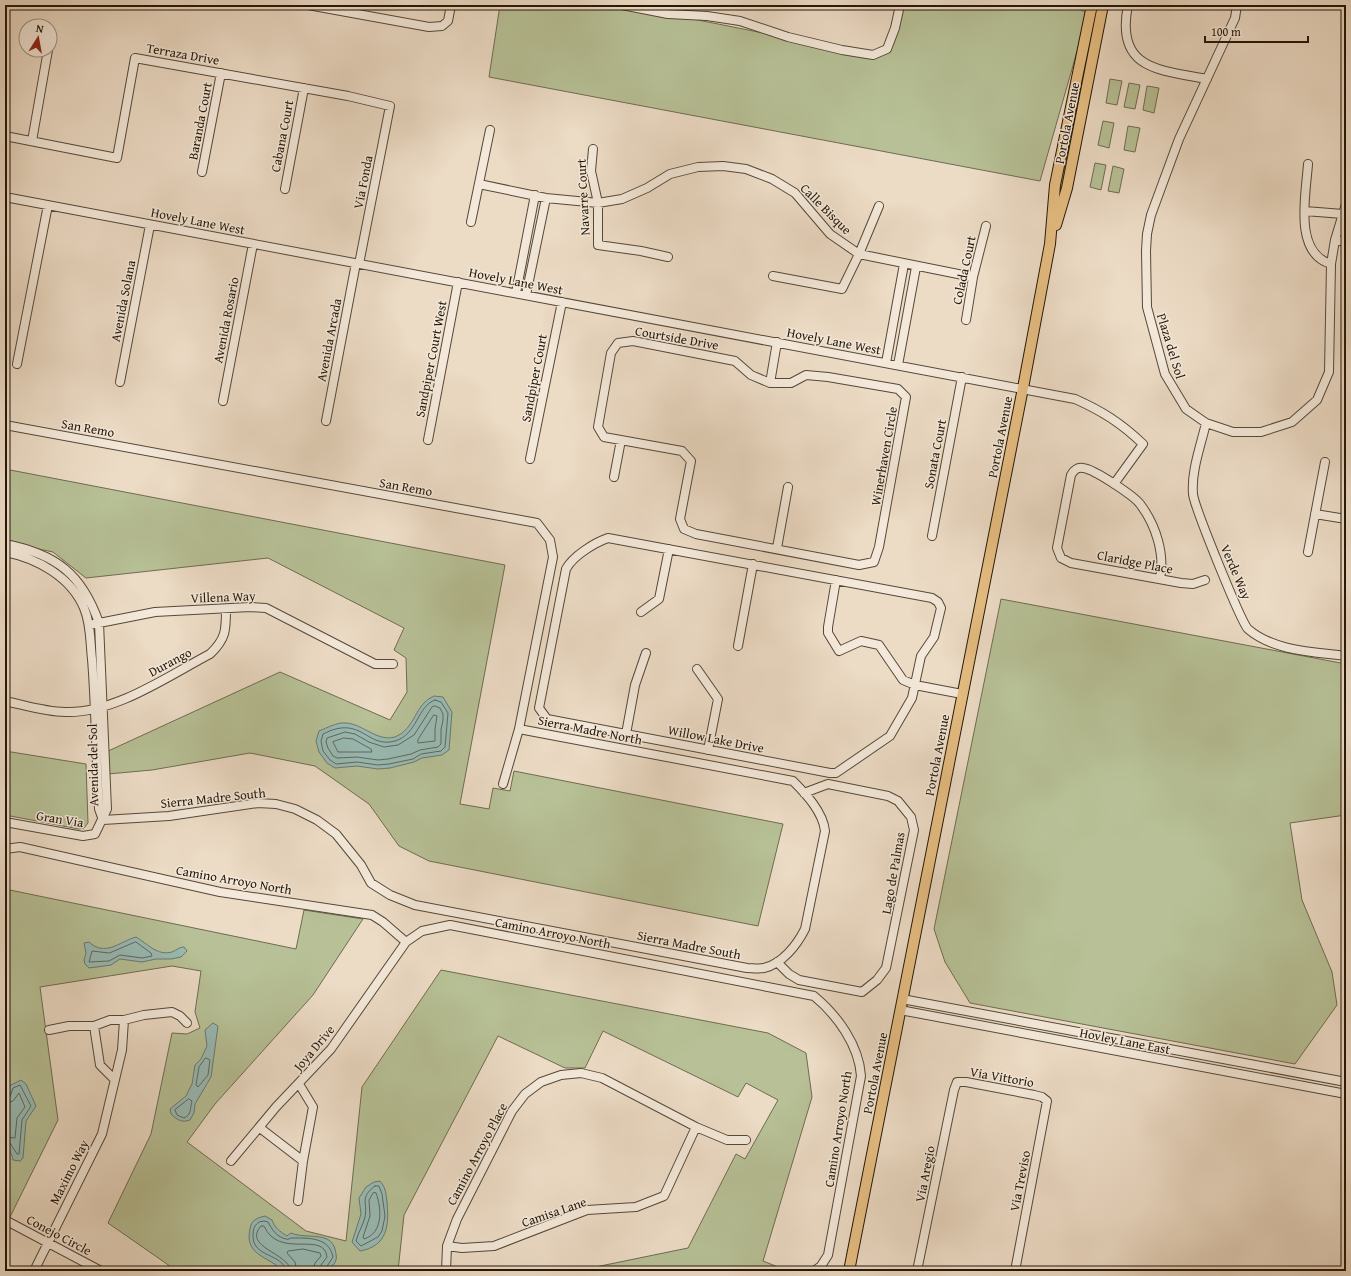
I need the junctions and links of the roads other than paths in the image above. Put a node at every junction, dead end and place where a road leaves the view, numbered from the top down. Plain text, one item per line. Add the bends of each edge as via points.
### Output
1 (308, 5) edge
2 (451, 5) edge
3 (622, 5) edge
4 (900, 5) edge
5 (1103, 5) edge
6 (1128, 5) edge
7 (1237, 5) edge
8 (1091, 9) edge
9 (47, 58) edge
10 (1090, 70) junction
11 (221, 74) junction
12 (1207, 79) junction
13 (304, 88) junction
14 (390, 106) joint
15 (490, 130) dead end
16 (5, 136) edge
17 (32, 141) junction
18 (593, 148) dead end
19 (1308, 164) dead end
20 (202, 172) dead end
21 (479, 184) junction
22 (284, 189) dead end
23 (535, 196) junction
24 (5, 197) edge
25 (546, 198) junction
26 (598, 203) junction
27 (1346, 204) edge
28 (48, 205) junction
29 (879, 206) dead end
30 (1305, 211) junction
31 (1343, 214) junction
32 (471, 222) dead end
33 (150, 224) junction
34 (986, 226) dead end
35 (528, 229) junction
36 (540, 231) junction
37 (1335, 240) junction
38 (1346, 242) edge
39 (253, 244) junction
40 (1050, 244) junction
41 (859, 254) junction
42 (668, 257) dead end
43 (357, 263) junction
44 (904, 264) junction
45 (1331, 264) junction
46 (916, 267) junction
47 (773, 276) dead end
48 (973, 278) junction
49 (458, 282) junction
50 (516, 293) junction
51 (526, 295) junction
52 (898, 298) junction
53 (910, 300) junction
54 (562, 302) junction
55 (966, 320) dead end
56 (777, 342) junction
57 (886, 363) junction
58 (17, 364) dead end
59 (898, 365) junction
60 (962, 377) junction
61 (120, 382) dead end
62 (770, 383) junction
63 (1023, 388) junction
64 (223, 401) dead end
65 (326, 421) dead end
66 (1206, 423) junction
67 (5, 425) edge
68 (428, 440) dead end
69 (621, 440) junction
70 (530, 459) dead end
71 (1325, 462) dead end
72 (614, 477) dead end
73 (1114, 484) junction
74 (788, 487) dead end
75 (1315, 514) junction
76 (1346, 519) edge
77 (932, 536) dead end
78 (5, 544) edge
79 (777, 548) junction
80 (669, 549) junction
81 (5, 552) edge
82 (1308, 552) dead end
83 (753, 564) junction
84 (1160, 579) junction
85 (836, 580) junction
86 (1205, 580) dead end
87 (226, 609) junction
88 (641, 612) dead end
89 (99, 623) junction
90 (89, 625) junction
91 (738, 646) dead end
92 (646, 653) dead end
93 (1346, 656) edge
94 (393, 664) dead end
95 (697, 669) dead end
96 (916, 685) junction
97 (962, 694) junction
98 (5, 701) edge
99 (104, 706) junction
100 (94, 709) junction
101 (519, 729) junction
102 (626, 734) junction
103 (708, 750) junction
104 (503, 784) dead end
105 (804, 793) junction
106 (102, 820) junction
107 (5, 822) edge
108 (824, 823) joint
109 (5, 849) edge
110 (406, 942) junction
111 (776, 962) junction
112 (902, 999) junction
113 (900, 1010) junction
114 (124, 1020) junction
115 (187, 1023) dead end
116 (94, 1026) junction
117 (49, 1030) dead end
118 (1170, 1049) junction
119 (1110, 1051) junction
120 (114, 1079) junction
121 (957, 1082) joint
122 (1346, 1082) edge
123 (299, 1084) junction
124 (1346, 1094) edge
125 (1042, 1097) joint
126 (696, 1127) junction
127 (260, 1128) junction
128 (746, 1140) dead end
129 (230, 1161) dead end
130 (303, 1161) junction
131 (298, 1201) dead end
132 (5, 1220) edge
133 (47, 1242) junction
134 (447, 1246) junction
135 (34, 1271) edge
136 (101, 1271) edge
137 (446, 1271) edge
138 (814, 1271) edge
139 (849, 1271) edge
140 (917, 1271) edge
141 (1015, 1271) edge

1 - 2 street via 429,27 442,26 448,21
3 - 4 street via 668,14 740,20 788,37 873,55 887,49
5 - 10 main road, Portola Avenue
6 - 12 street via 1124,24 1125,37 1135,56 1153,68
7 - 12 street, Plaza del Sol via 1235,18
8 - 10 main road via 1094,18 1088,60
8 - 40 main road, Portola Avenue via 1055,185
9 - 17 street
10 - 40 main road, Portola Avenue via 1067,188
11 - 13 street, Terraza Drive
11 - 17 street, Terraza Drive via 135,58 116,158
11 - 20 street, Baranda Court
12 - 66 street, Plaza del Sol via 1165,174 1151,215 1146,251 1147,307 1164,374 1186,409
13 - 14 street, Terraza Drive
13 - 22 street, Cabana Court
14 - 43 street, Via Fonda
15 - 21 street
16 - 17 street, Terraza Drive
18 - 26 street, Navarre Court via 591,171
19 - 30 street
21 - 23 street, Calle Bisque
21 - 32 street
23 - 25 street, Calle Bisque
23 - 35 street
24 - 28 street, Hovely Lane West
25 - 26 street, Calle Bisque
25 - 36 street
26 - 41 street, Calle Bisque via 622,198 647,188 670,174 698,167 723,166 746,170 772,179 795,193 830,234
26 - 42 street, Navarre Court via 598,245
27 - 31 street, Plaza del Sol
28 - 33 street, Hovely Lane West
28 - 58 street
29 - 41 street
30 - 31 street
30 - 45 street via 1304,229 1307,241 1320,259
31 - 37 street, Plaza del Sol
33 - 39 street, Hovely Lane West
33 - 61 street, Avenida Solana
34 - 48 street, Colada Court
35 - 36 street
35 - 50 street
36 - 51 street
37 - 38 street
37 - 45 street, Plaza del Sol
39 - 43 street, Hovely Lane West
39 - 64 street, Avenida Rosario
40 - 63 main road, Portola Avenue
41 - 44 street, Calle Bisque
41 - 47 street via 842,289
43 - 49 street, Hovely Lane West
43 - 65 street, Avenida Arcada
44 - 46 street, Calle Bisque
44 - 52 street
45 - 66 street, Plaza del Sol via 1329,372 1317,400 1292,422 1262,432 1232,432
46 - 48 street, Calle Bisque
46 - 53 street
48 - 55 street, Colada Court
49 - 50 street, Hovely Lane West
49 - 68 street, Sandpiper Court West
50 - 51 street, Hovely Lane West
51 - 54 street, Hovely Lane West
52 - 53 street
52 - 57 street
53 - 59 street
54 - 56 street, Hovely Lane West
54 - 70 street, Sandpiper Court
56 - 57 street, Hovely Lane West
56 - 62 street
57 - 59 street, Hovely Lane West
59 - 60 street, Hovely Lane West
60 - 63 street, Hovely Lane West
60 - 77 street, Sonata Court
62 - 69 street, Courtside Drive via 751,374 735,361 633,341 618,342 611,353 598,428 604,436
62 - 79 street, Winerhaven Circle via 791,383 806,375 828,377 898,389 906,397 879,547 874,562 859,565
63 - 73 street, Hovely Lane West via 1075,399 1101,410 1143,444
63 - 97 main road, Portola Avenue
66 - 93 street, Verde Way via 1194,478 1193,496 1247,628 1271,643
67 - 101 street, San Remo via 537,524 550,540 553,557
69 - 72 street
69 - 79 street, Courtside Drive via 682,451 691,461 680,519 684,529 696,534
71 - 75 street
73 - 84 street via 1132,495 1148,517 1162,558
73 - 84 street, Claridge Place via 1087,469 1078,468 1071,475 1057,548 1061,558 1071,563
74 - 79 street
75 - 76 street
75 - 82 street
78 - 89 street, Avenida del Sol via 27,549 61,564 79,582
80 - 83 street, Willow Lake Drive
80 - 88 street via 659,600
80 - 102 street, Willow Lake Drive via 608,538 570,562 566,569 539,708 547,719
81 - 90 street, Avenida del Sol via 38,562 57,574 84,607
83 - 85 street, Willow Lake Drive
83 - 91 street
84 - 86 street, Claridge Place via 1193,584
85 - 96 street via 828,633 839,650 861,641 879,645 903,680
85 - 96 street, Willow Lake Drive via 932,598 938,602 941,608 934,637 921,656
87 - 89 street, Villena Way via 155,612
87 - 94 street, Villena Way via 266,608 374,664
87 - 99 street, Durango via 226,629 221,644 210,654 128,697
89 - 90 street, Villena Way
89 - 99 street, Avenida del Sol
90 - 100 street, Avenida del Sol
92 - 102 street via 635,685
95 - 103 street via 718,699
96 - 97 street
96 - 103 street, Willow Lake Drive via 912,698 890,736 836,773
97 - 112 main road, Portola Avenue
98 - 100 street, Durango via 65,712
99 - 100 street, Durango
99 - 106 street, Avenida del Sol via 107,809
100 - 106 street, Avenida del Sol via 99,808
101 - 104 street, San Remo
101 - 105 street, Sierra Madre North via 793,781
102 - 103 street, Willow Lake Drive
105 - 108 street, Sierra Madre North
105 - 111 street, Lago de Palmas via 828,784 888,796 898,802 911,817 914,830 886,968 877,980 862,992 799,980 788,974
106 - 107 street, Gran Via via 95,834 82,836
106 - 111 street, Sierra Madre South via 169,816 258,803 276,804 295,809 336,834 361,865 371,883 390,895 415,905 747,968 764,968
108 - 111 street, Sierra Madre South via 824,837 805,929 798,943
109 - 110 street, Camino Arroyo North via 20,847 220,892 372,915
110 - 123 street, Joya Drive via 331,1049
110 - 138 street, Camino Arroyo North via 422,931 450,925 814,996 836,1018 850,1040 860,1064 861,1076 828,1255
112 - 113 main road, Portola Avenue
112 - 118 street, Hovley Lane East
113 - 119 street, Hovley Lane East
113 - 139 main road, Portola Avenue
114 - 115 street via 172,1012
114 - 116 street via 110,1020
114 - 120 street, Maximo Way via 122,1050
116 - 117 street via 69,1026
116 - 120 street via 100,1065
118 - 119 street via 1116,1043
118 - 122 street, Hovley Lane East
119 - 124 street, Hovley Lane East
120 - 133 street, Maximo Way via 102,1134
121 - 125 street, Via Vittorio
121 - 140 street, Via Aregio
123 - 127 street, Joya Drive
123 - 130 street via 313,1107
125 - 141 street, Via Treviso via 1047,1101 1047,1108
126 - 128 street, Camino Arroyo Place via 727,1140
126 - 134 street, Camisa Lane via 664,1196 636,1207 587,1210 494,1246
126 - 134 street, Camino Arroyo Place via 602,1078 581,1073 561,1075 541,1082 525,1094 512,1111 457,1219
127 - 129 street, Joya Drive
127 - 130 street
130 - 131 street
132 - 133 street, Conejo Circle
133 - 135 street, Maximo Way
133 - 136 street, Conejo Circle
134 - 137 street, Camino Arroyo Place

